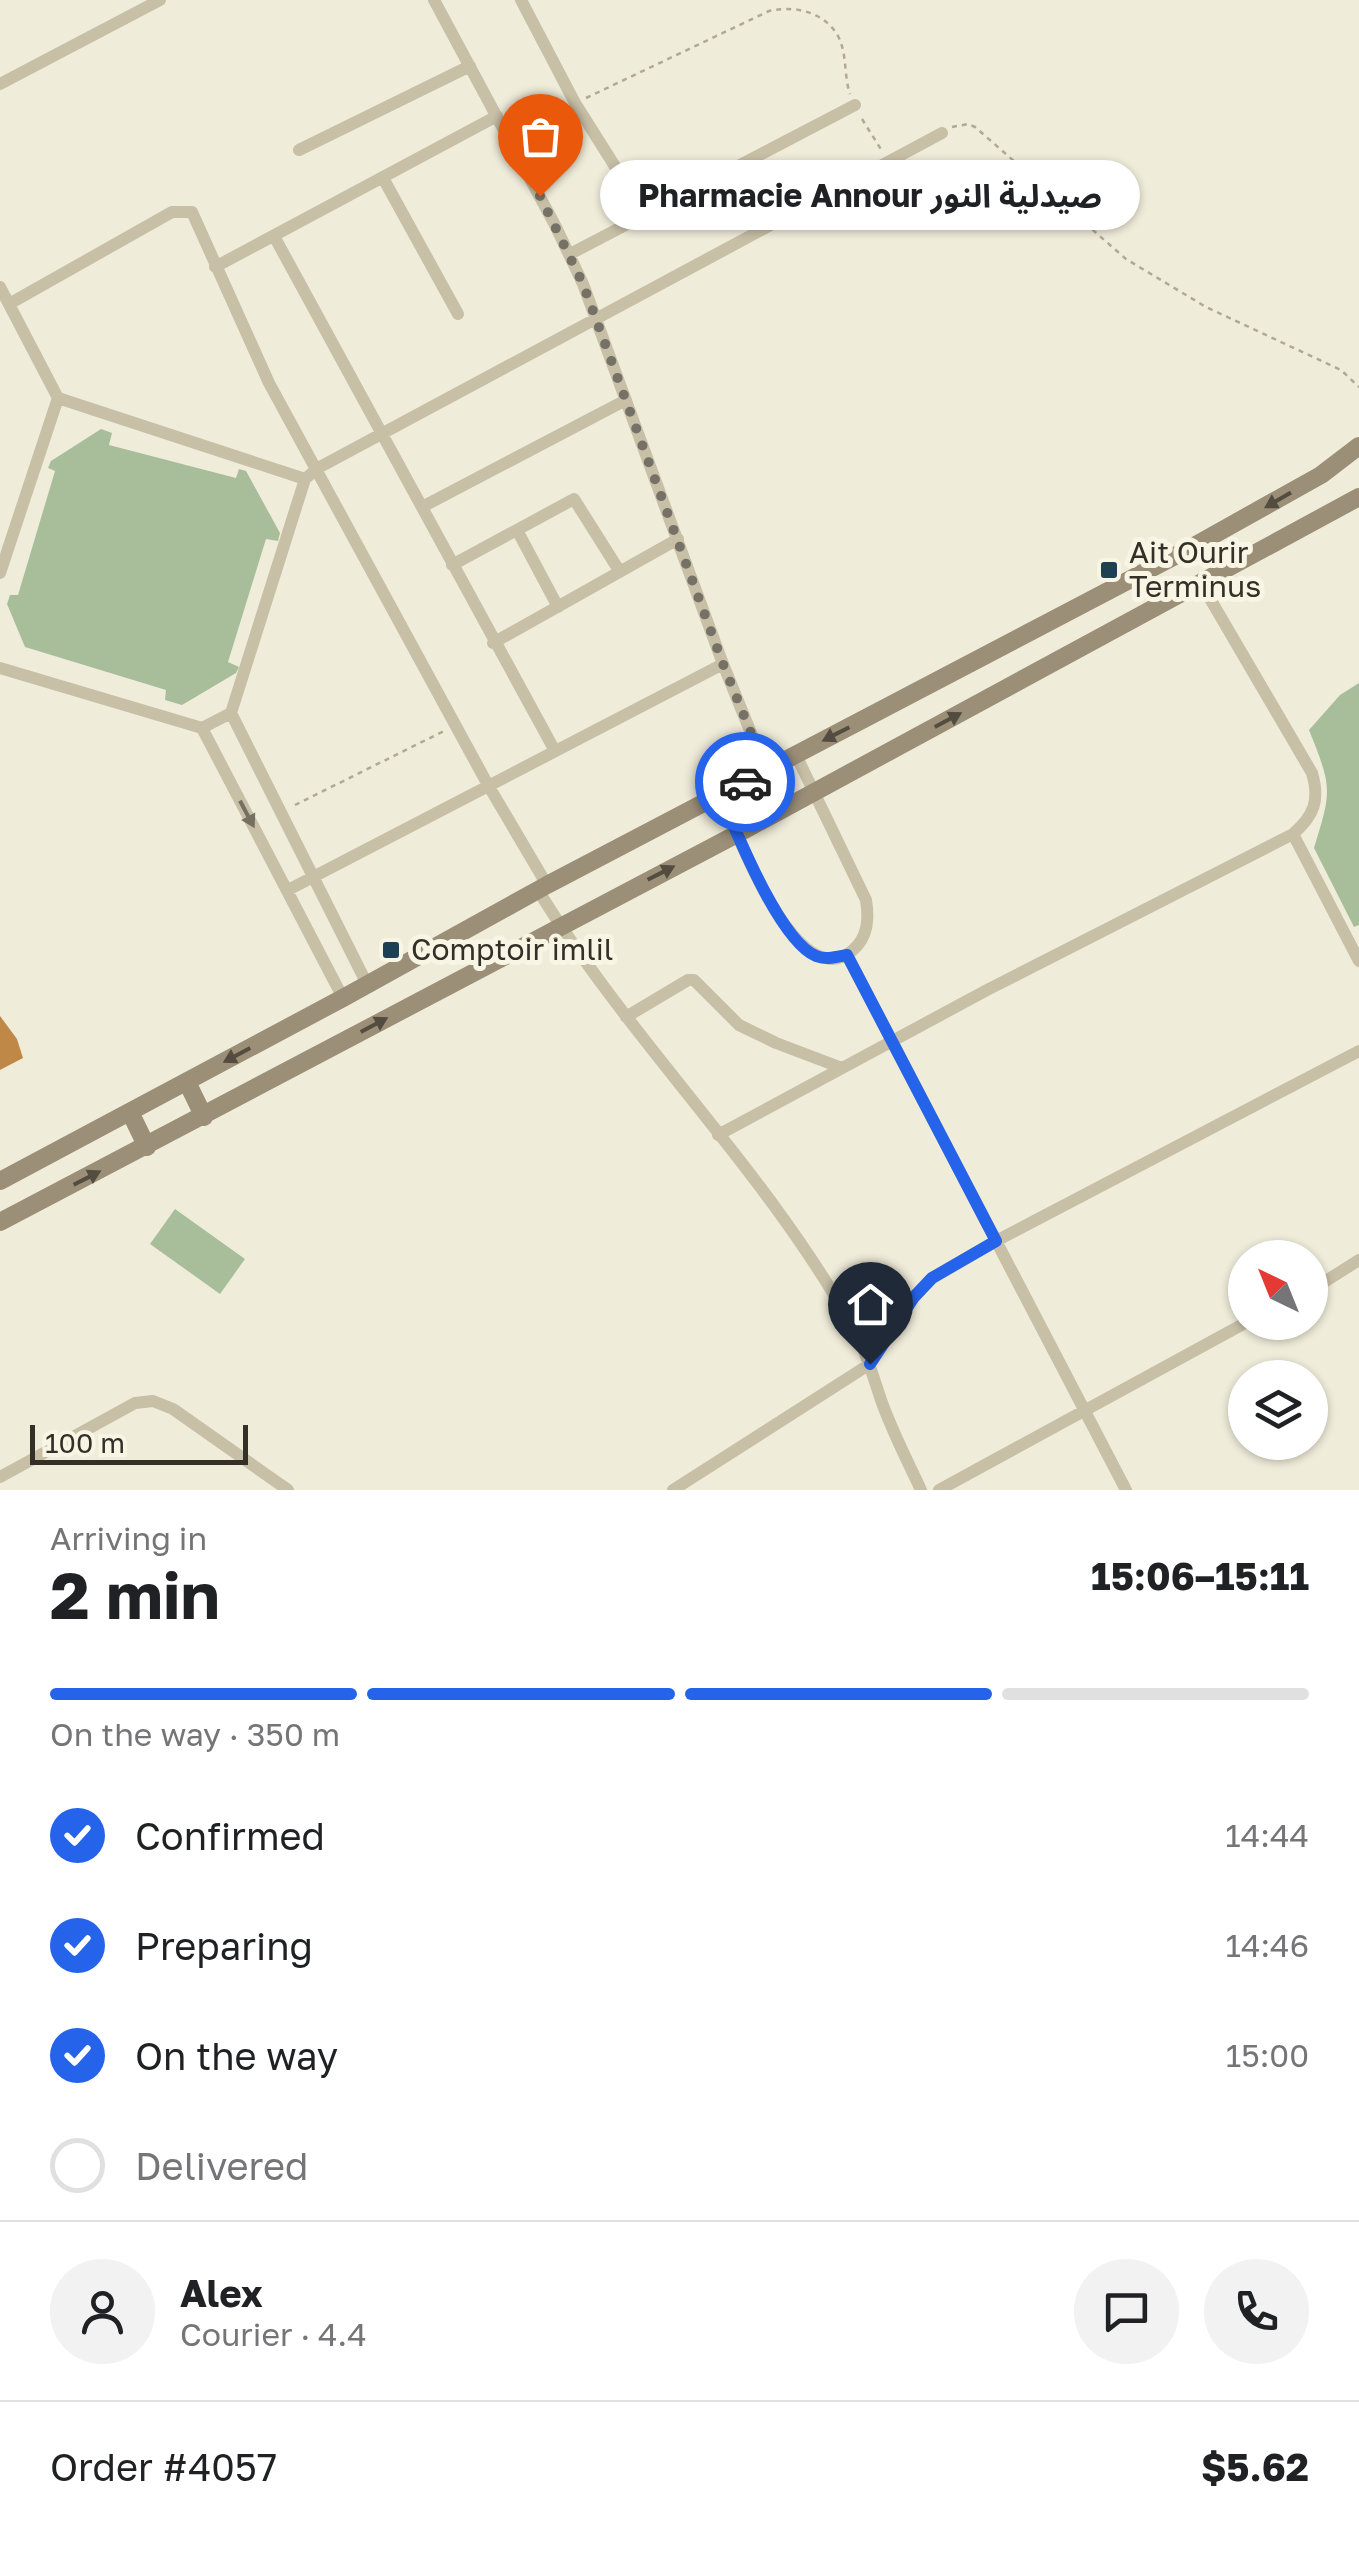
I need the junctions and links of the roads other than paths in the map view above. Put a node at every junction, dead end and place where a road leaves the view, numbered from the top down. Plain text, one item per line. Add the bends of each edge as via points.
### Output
1 (160, 0) edge
2 (434, 0) edge
3 (520, 0) edge
4 (470, 66) junction
5 (0, 84) edge
6 (855, 105) road end
7 (497, 116) junction
8 (942, 133) road end
9 (299, 150) dead end
10 (383, 178) junction
11 (645, 214) junction
12 (274, 236) junction
13 (570, 254) junction
14 (216, 267) junction
15 (0, 287) edge
16 (9, 304) junction
17 (458, 314) dead end
18 (596, 318) junction
19 (58, 398) junction
20 (626, 400) junction
21 (383, 434) junction
22 (1359, 446) edge
23 (318, 468) junction
24 (305, 479) junction
25 (1359, 497) edge
26 (422, 507) junction
27 (517, 530) junction
28 (678, 540) junction
29 (452, 565) junction
30 (620, 572) junction
31 (0, 573) edge
32 (1202, 585) junction
33 (558, 606) junction
34 (493, 643) junction
35 (723, 664) junction
36 (0, 668) edge
37 (231, 713) junction
38 (202, 728) junction
39 (554, 752) junction
40 (796, 755) junction
41 (766, 770) junction
42 (488, 785) junction
43 (812, 792) junction
44 (721, 796) junction
45 (737, 834) junction
46 (1293, 834) junction
47 (314, 878) junction
48 (542, 888) junction
49 (288, 890) junction
50 (559, 925) junction
51 (847, 955) junction
52 (1359, 962) edge
53 (368, 984) junction
54 (343, 998) junction
55 (626, 1017) junction
56 (892, 1041) junction
57 (1359, 1051) edge
58 (842, 1068) junction
59 (186, 1082) junction
60 (130, 1112) junction
61 (204, 1118) junction
62 (718, 1136) junction
63 (147, 1146) junction
64 (0, 1181) edge
65 (0, 1222) edge
66 (996, 1241) junction
67 (1359, 1260) edge
68 (1328, 1280) edge
69 (1228, 1332) edge
70 (870, 1364) junction
71 (1085, 1411) junction
72 (0, 1477) edge
73 (288, 1490) edge
74 (673, 1490) edge
75 (922, 1490) edge
76 (939, 1490) edge
77 (1126, 1490) edge

1 - 5 street
2 - 4 street
3 - 11 street
4 - 7 street
4 - 9 street
6 - 11 street
7 - 10 street
7 - 13 street
8 - 18 street
10 - 12 street
10 - 17 street
11 - 13 street
12 - 14 street
12 - 21 street
13 - 18 street
14 - 16 street via 192,212 183,210
14 - 23 street via 269,383
15 - 16 street
16 - 19 street
18 - 20 street
18 - 21 street
19 - 24 street
19 - 31 street
20 - 26 street
20 - 28 street
21 - 23 street
21 - 26 street
22 -> 40 main road via 1194,546
23 - 24 street
23 - 42 street
24 - 37 street
25 - 32 main road
26 - 29 street
27 - 29 street
27 - 30 street via 574,499
27 - 33 street
28 - 30 street
28 - 35 street
29 - 34 street
30 - 33 street
43 -> 32 main road
32 - 46 street via 1312,773 1314,810
33 - 34 street
34 - 39 street
35 - 39 street
35 - 41 street
36 - 38 street
37 - 38 street
37 - 47 street
38 -> 49 street
39 - 42 street
40 - 41 main road
40 - 43 street
41 - 44 main road
42 - 47 street
42 - 48 street
43 - 45 main road
43 - 51 street via 866,900 866,932
44 - 45 street
44 - 48 main road
50 -> 45 main road
45 - 51 street via 787,931 813,955
46 - 52 street
46 - 56 street
47 - 49 street
47 - 53 street
48 - 50 street
48 - 53 main road
49 - 54 street
50 - 55 street
61 -> 50 main road
51 - 56 street
53 - 54 main road
54 -> 59 main road
55 - 58 street via 694,980 739,1025
55 - 62 street
56 - 58 street
56 - 66 street
57 - 66 street
58 - 62 street
59 - 60 main road
59 - 61 main road
60 - 63 main road
60 - 64 main road
61 - 63 main road
62 - 70 street via 788,1226
65 -> 63 main road
66 - 70 street via 932,1278
66 - 71 street
67 - 68 street
69 - 71 street
70 - 74 street
70 - 75 street
71 - 76 street
71 - 77 street
72 - 73 street via 135,1403 153,1400

